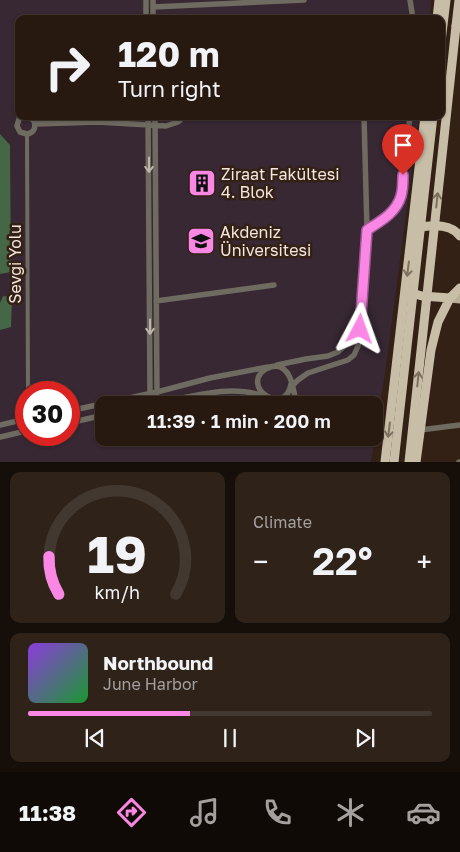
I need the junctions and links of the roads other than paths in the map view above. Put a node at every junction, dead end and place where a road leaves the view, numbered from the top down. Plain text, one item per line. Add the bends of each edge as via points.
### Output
1 (146, 0) edge
2 (153, 0) edge
3 (304, 0) edge
4 (410, 0) edge
5 (439, 0) edge
6 (446, 0) edge
7 (459, 0) edge
8 (153, 7) junction
9 (146, 15) edge
10 (153, 15) edge
11 (412, 15) edge
12 (440, 15) edge
13 (442, 15) edge
14 (19, 120) edge
15 (33, 120) edge
16 (148, 120) edge
17 (155, 120) edge
18 (180, 120) edge
19 (364, 120) edge
20 (410, 120) edge
21 (426, 120) edge
22 (433, 120) edge
23 (35, 124) junction
24 (148, 126) junction
25 (155, 126) junction
26 (27, 134) junction
27 (367, 230) junction
28 (412, 235) junction
29 (460, 236) edge
30 (274, 286) dead end
31 (460, 288) edge
32 (405, 291) junction
33 (450, 298) junction
34 (460, 299) edge
35 (156, 302) junction
36 (360, 329) junction
37 (271, 367) junction
38 (28, 381) edge
39 (291, 386) junction
40 (154, 392) junction
41 (155, 396) edge
42 (192, 396) edge
43 (264, 396) edge
44 (265, 396) edge
45 (285, 396) edge
46 (294, 396) edge
47 (80, 408) edge
48 (95, 417) edge
49 (80, 420) edge
50 (15, 422) edge
51 (0, 425) edge
52 (460, 425) edge
53 (420, 430) junction
54 (15, 434) edge
55 (0, 437) edge
56 (385, 462) edge
57 (394, 462) edge
58 (409, 462) edge
59 (416, 462) edge

1 - 9 street
2 - 8 street
3 - 8 street
4 - 11 street
5 - 12 highway
6 - 13 highway
58 -> 7 highway, bridge
8 - 10 street
14 - 26 street via 20,132
15 - 23 street
16 - 24 street
17 - 25 street
18 - 25 street via 166,126
19 - 27 street
20 - 27 street via 401,195 389,216
21 - 28 highway
22 - 57 highway, bridge
23 - 24 street via 98,122
23 - 26 street via 33,131
24 - 25 street
24 -> 40 street
25 - 35 street
26 - 38 street, Sevgi Yolu
27 - 36 street
28 - 29 highway via 417,228 430,225 448,227
28 -> 32 highway
30 - 35 street
31 - 33 highway
32 - 33 highway
32 -> 56 highway
33 - 34 main road
33 - 53 highway via 438,322 431,350
35 - 40 street
36 - 37 street via 338,352
36 - 39 street via 358,346 348,360 308,373
37 - 39 street via 279,366 288,372
37 - 40 street
37 - 44 street via 260,374 258,380
39 - 45 street
39 - 46 street
40 - 41 street
40 - 47 street
42 - 43 street via 223,391
48 - 49 street
50 - 51 street
52 - 53 street
53 - 59 highway
54 - 55 street

